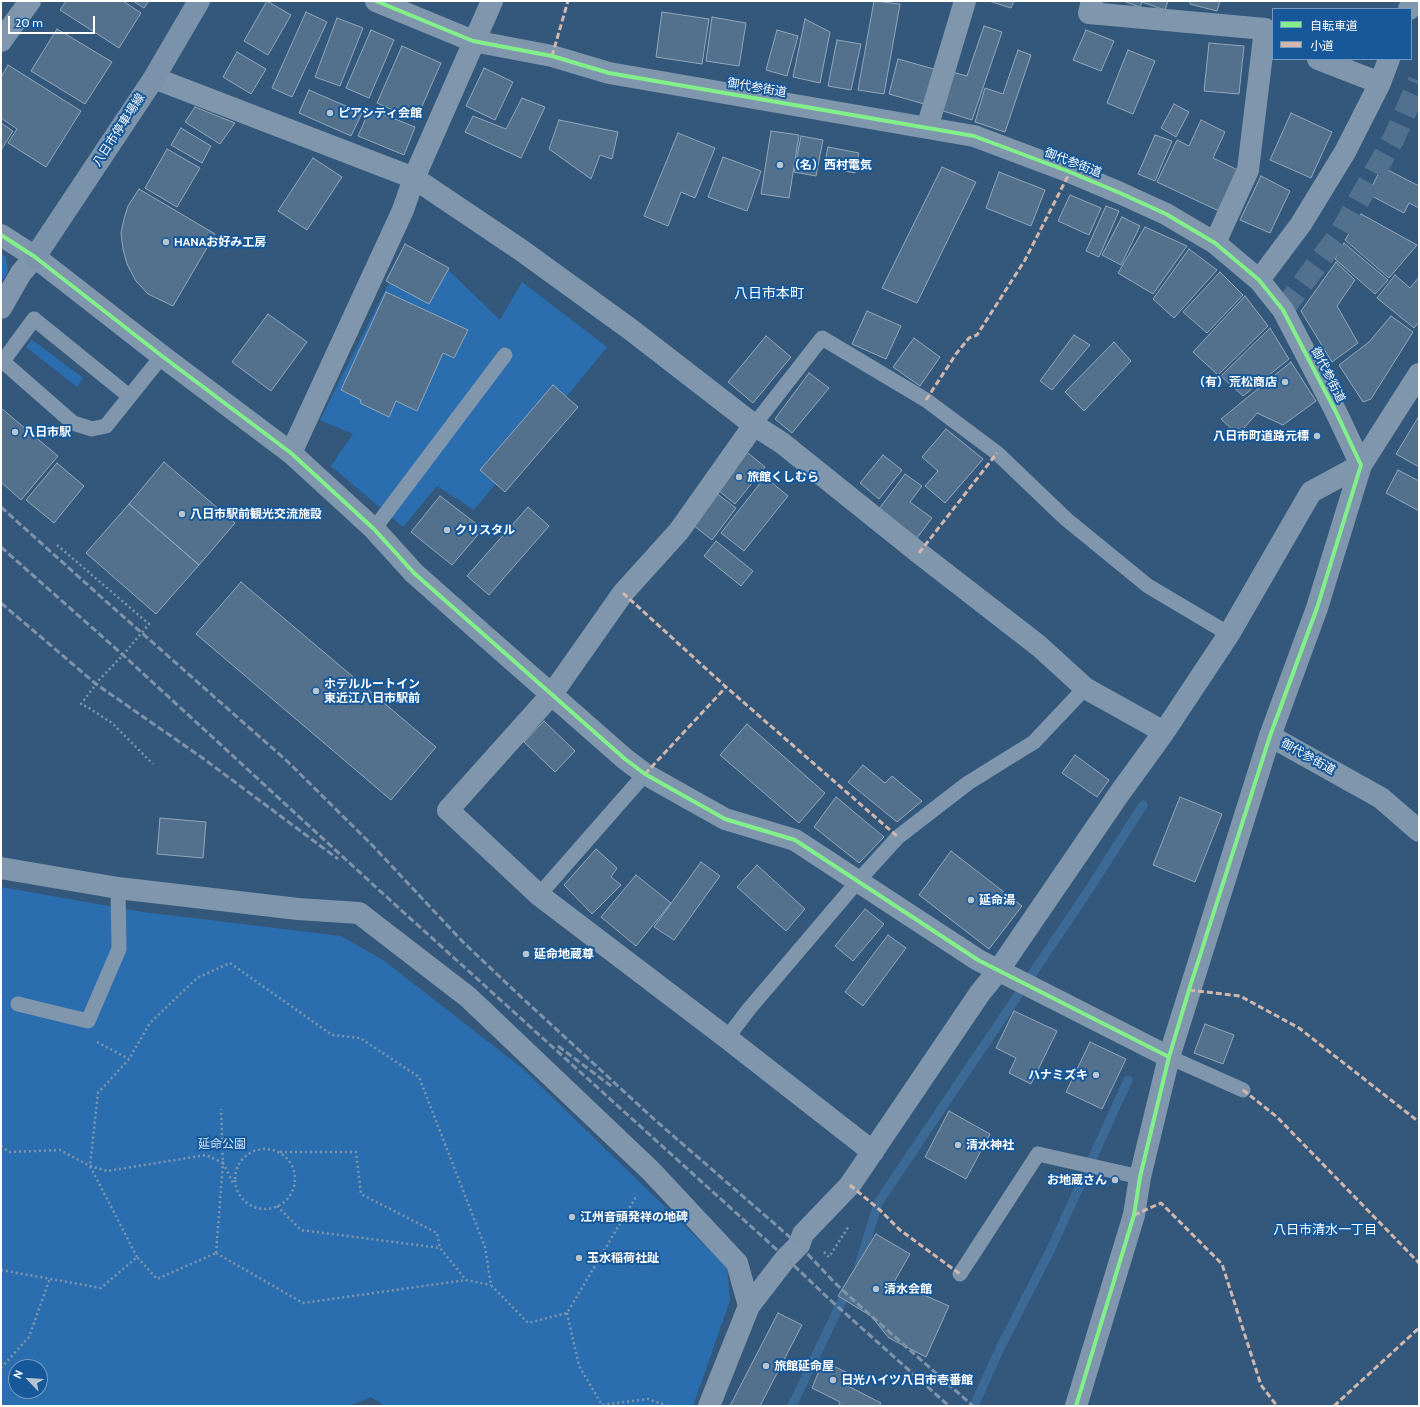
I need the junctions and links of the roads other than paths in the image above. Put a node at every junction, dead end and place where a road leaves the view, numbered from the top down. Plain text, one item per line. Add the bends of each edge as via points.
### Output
1 (30, 1) edge
2 (199, 1) edge
3 (376, 1) edge
4 (492, 1) edge
5 (964, 1) edge
6 (1092, 1) edge
7 (1268, 39) edge
8 (1, 41) edge
9 (474, 41) junction
10 (1321, 60) edge
11 (1389, 60) edge
12 (154, 78) junction
13 (1380, 83) junction
14 (927, 128) junction
15 (414, 178) junction
16 (1, 235) edge
17 (1215, 243) junction
18 (35, 257) junction
19 (1259, 280) junction
20 (1, 308) edge
21 (505, 355) dead end
22 (162, 356) junction
23 (2, 361) edge
24 (1419, 374) edge
25 (129, 396) junction
26 (754, 425) junction
27 (291, 453) junction
28 (1361, 465) junction
29 (374, 529) junction
30 (1229, 634) junction
31 (1084, 688) junction
32 (552, 694) junction
33 (1164, 732) junction
34 (1270, 736) junction
35 (645, 774) junction
36 (1419, 830) edge
37 (1, 868) edge
38 (858, 881) junction
39 (118, 888) junction
40 (539, 895) junction
41 (998, 971) junction
42 (18, 1004) dead end
43 (728, 1038) junction
44 (1169, 1058) junction
45 (1243, 1090) dead end
46 (873, 1152) junction
47 (1140, 1177) junction
48 (960, 1274) dead end
49 (749, 1306) junction
50 (710, 1406) edge
51 (1076, 1406) edge

1 - 8 street
2 - 12 main road, 八日市停車場線
3 - 9 street, 御代参街道
4 - 9 street
5 - 14 street
6 - 7 street via 1089,13 1265,29
7 - 17 street via 1248,170
9 - 14 street, 御代参街道 via 552,56 609,73
9 - 15 street
10 - 13 street
11 - 13 street
12 - 15 street
12 - 18 main road, 八日市停車場線
13 - 19 street via 1345,152 1301,224
14 - 17 street, 御代参街道 via 974,136 1070,172 1166,214
15 - 26 street via 528,255 630,329
15 - 27 street via 404,210
16 - 18 street
17 - 19 street, 御代参街道
18 - 20 street via 21,273
18 - 22 street
19 - 28 street, 御代参街道 via 1283,310
21 - 29 lane
22 - 25 lane
22 - 27 street
23 - 25 lane via 73,423 92,429 106,426
23 - 25 lane via 34,319
24 - 28 street
26 - 30 lane via 822,338 926,400 997,453 1066,519 1148,586
26 - 31 street via 782,442 1039,646
26 - 32 street via 679,531 623,593
27 - 29 street
28 - 30 street via 1311,492
28 - 34 street, 御代参街道 via 1317,608
29 - 32 street via 414,573
30 - 33 street
31 - 33 street
31 - 38 lane via 1034,742 968,783 898,837
32 - 35 street
32 - 40 street via 448,810
33 - 41 street
34 - 36 street, 御代参街道 via 1381,798
34 - 44 street
35 - 38 street via 725,818 795,840
35 - 40 lane
37 - 39 street
38 - 41 street
38 - 43 lane via 749,1009
39 - 42 lane via 119,949 88,1020
39 - 49 street via 298,909 359,913 468,997 651,1171 737,1263
40 - 43 street
41 - 44 street
41 - 46 street via 980,993
43 - 46 street
44 - 45 lane
44 - 47 street
46 - 49 street via 850,1185 803,1234 798,1245
47 - 48 lane via 1038,1154
47 - 51 street via 1134,1214
49 - 50 street

